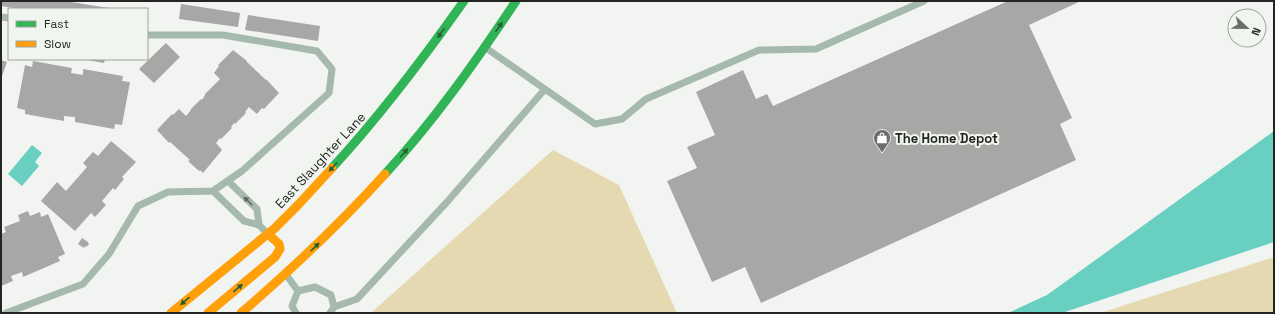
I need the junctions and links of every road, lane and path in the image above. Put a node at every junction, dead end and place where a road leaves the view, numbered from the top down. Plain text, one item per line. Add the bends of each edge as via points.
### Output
1 (464, 1) edge
2 (516, 1) edge
3 (924, 1) edge
4 (148, 35) edge
5 (485, 47) junction
6 (545, 89) junction
7 (228, 181) junction
8 (213, 191) junction
9 (259, 225) junction
10 (268, 234) junction
11 (286, 274) junction
12 (298, 291) junction
13 (334, 307) junction
14 (6, 313) edge
15 (170, 313) edge
16 (208, 313) edge
17 (241, 313) edge
18 (296, 313) edge
19 (330, 313) edge

1 -> 10 main road, East Slaughter Lane via 378,116 314,188
5 -> 2 main road
3 - 6 lane via 816,49 759,50 646,100 622,119 595,124
4 - 7 lane via 223,35 317,51 332,70 329,93
5 - 6 lane
11 -> 5 main road via 344,219 387,173
6 - 13 lane via 357,299
7 - 8 lane
9 -> 7 lane via 257,209
8 - 9 lane via 244,221
8 - 14 lane via 168,192 138,206 109,254 83,284
9 - 10 lane
10 -> 15 main road, East Slaughter Lane
16 -> 10 main road via 280,251 278,241
11 - 12 lane
11 - 17 main road
12 - 13 lane via 315,287 331,295
12 - 18 lane via 292,306
13 - 19 lane

